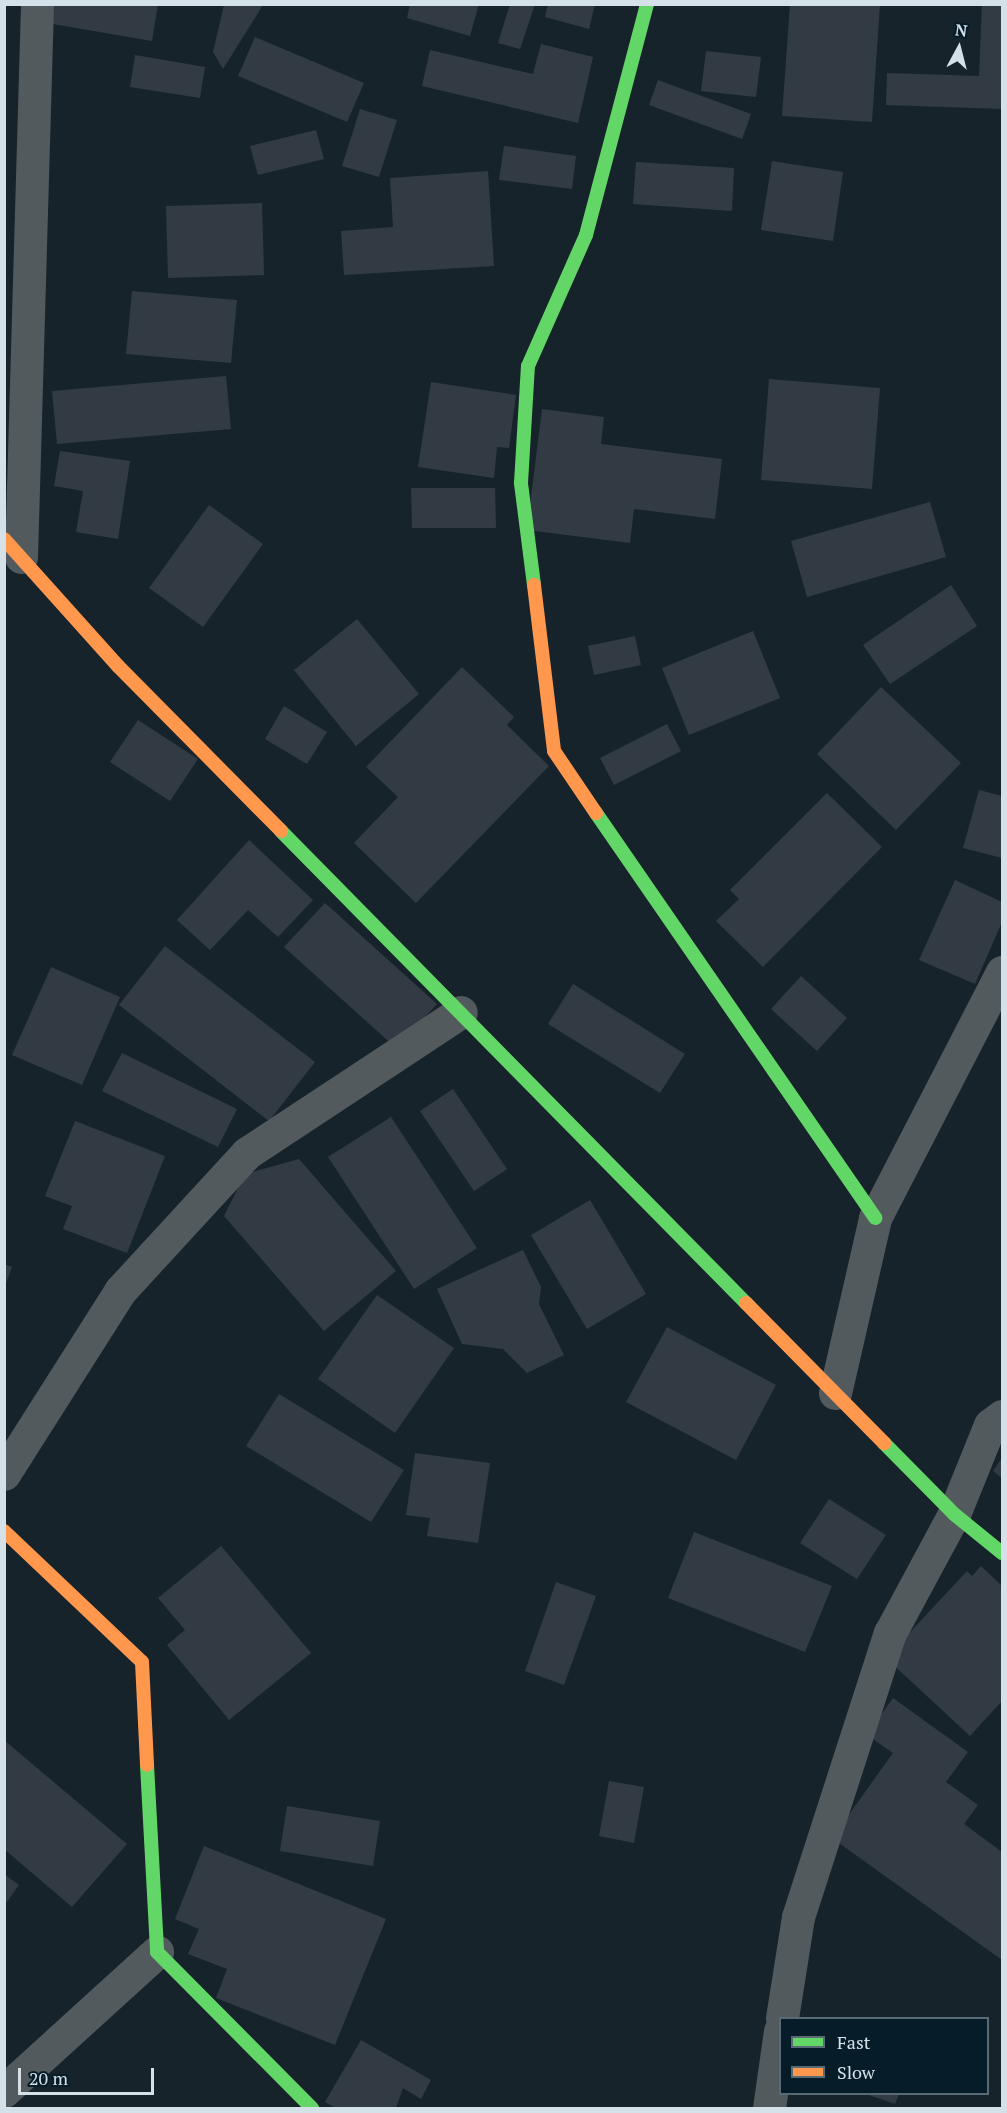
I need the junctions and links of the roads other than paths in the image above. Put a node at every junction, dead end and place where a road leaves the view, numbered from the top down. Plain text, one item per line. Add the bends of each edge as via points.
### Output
1 (37, 4) edge
2 (647, 4) edge
3 (13, 548) edge
4 (1002, 972) edge
5 (461, 1012) junction
6 (875, 1218) junction
7 (835, 1394) junction
8 (1002, 1416) edge
9 (4, 1474) edge
10 (954, 1514) junction
11 (4, 1531) edge
12 (1002, 1553) edge
13 (157, 1952) junction
14 (782, 2017) edge
15 (779, 2038) edge
16 (4, 2091) edge
17 (312, 2109) edge
18 (769, 2109) edge

1 - 3 street
2 - 6 street via 586,235 528,366 521,483 554,751
3 - 5 street via 118,666
4 - 6 street
5 - 7 street
5 - 9 street via 248,1153 120,1291
6 - 7 street
7 - 10 street
8 - 10 street via 990,1425
10 - 12 street
10 - 14 street via 890,1633 798,1917
11 - 13 street via 142,1662
13 - 16 street
13 - 17 street
15 - 18 street

